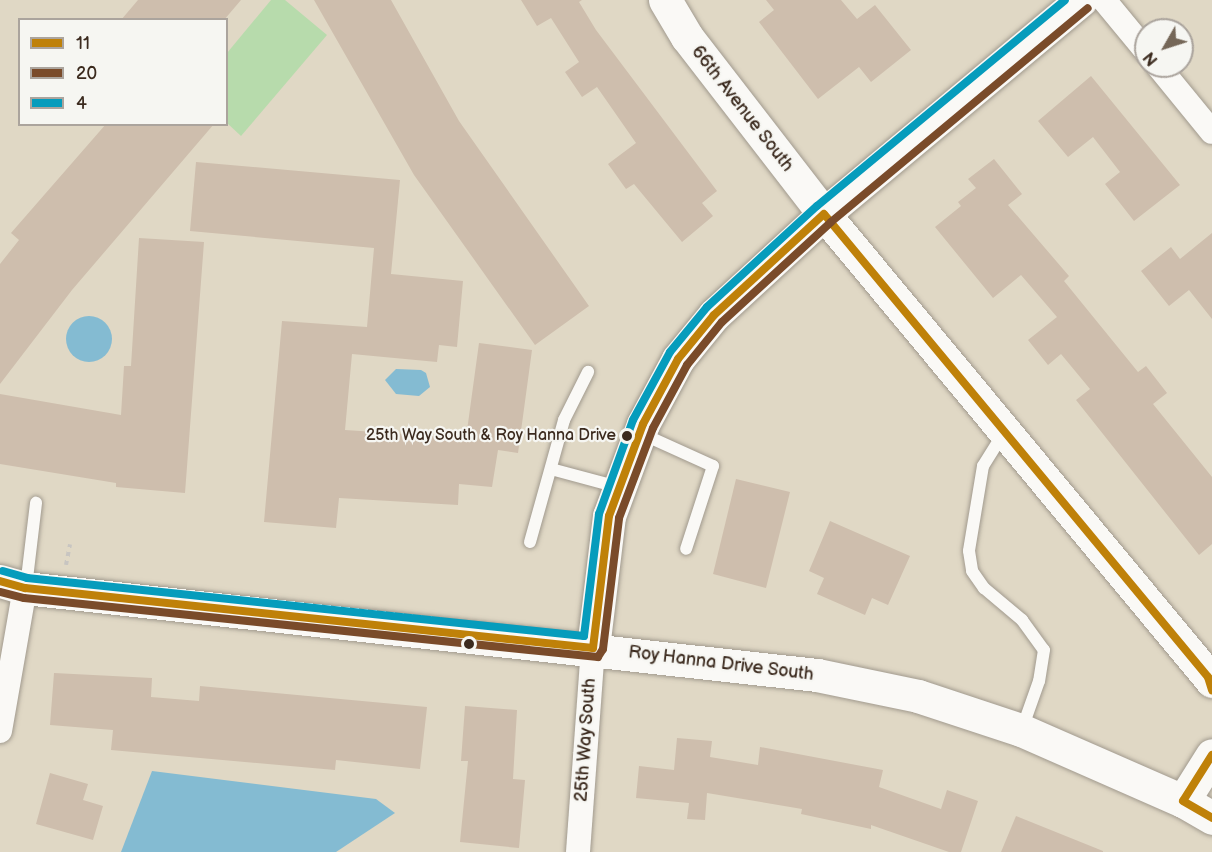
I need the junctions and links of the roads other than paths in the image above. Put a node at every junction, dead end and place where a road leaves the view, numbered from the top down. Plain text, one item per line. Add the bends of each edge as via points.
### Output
1 (665, 0) edge
2 (1081, 0) edge
3 (1104, 0) edge
4 (1134, 36) edge
5 (1168, 78) edge
6 (1212, 132) edge
7 (824, 214) junction
8 (588, 372) dead end
9 (1005, 432) junction
10 (640, 433) junction
11 (551, 469) junction
12 (619, 487) junction
13 (36, 503) dead end
14 (530, 542) dead end
15 (686, 549) dead end
16 (13, 585) edge
17 (593, 648) junction
18 (1211, 683) edge
19 (1021, 730) junction
20 (0, 731) edge
21 (1212, 754) edge
22 (1183, 801) junction
23 (1212, 818) edge
24 (578, 852) edge

1 - 7 street, 66th Avenue South via 687,37
2 - 7 street, 25th Way South
3 - 4 street
5 - 6 street
7 - 9 street, 66th Avenue South
7 - 10 street, 25th Way South via 714,315 678,359
8 - 11 lane via 564,420
9 - 18 street, 66th Avenue South
9 - 19 lane via 983,466 969,551 972,571 984,588 1022,620 1044,650 1039,681
10 - 12 street, 25th Way South
10 - 15 lane via 713,466
11 - 12 lane
11 - 14 lane
12 - 17 street, 25th Way South via 609,516
13 - 16 lane
16 - 17 street, Roy Hanna Drive South
16 - 20 street
17 - 19 street, Roy Hanna Drive South via 817,675 918,696
17 - 24 street, 25th Way South
19 - 22 street, Roy Hanna Drive South
21 - 22 street
22 - 23 street, Roy Hanna Drive South

